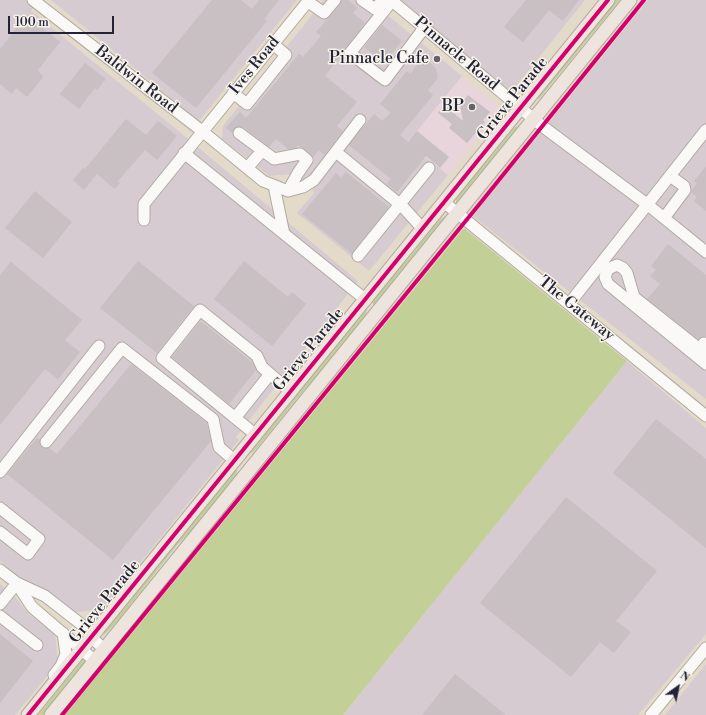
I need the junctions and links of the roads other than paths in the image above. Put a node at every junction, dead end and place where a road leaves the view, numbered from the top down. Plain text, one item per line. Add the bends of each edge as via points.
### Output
1 (33, 0) edge
2 (335, 0) edge
3 (362, 0) edge
4 (388, 0) edge
5 (608, 0) edge
6 (630, 0) edge
7 (308, 1) edge
8 (424, 28) junction
9 (273, 44) junction
10 (233, 93) junction
11 (521, 108) junction
12 (534, 119) junction
13 (360, 120) dead end
14 (706, 130) edge
15 (202, 131) junction
16 (239, 133) dead end
17 (262, 151) junction
18 (336, 152) junction
19 (184, 153) junction
20 (247, 168) junction
21 (429, 168) dead end
22 (670, 176) junction
23 (274, 186) junction
24 (288, 191) junction
25 (445, 202) junction
26 (400, 204) junction
27 (648, 205) junction
28 (459, 213) junction
29 (664, 218) junction
30 (144, 220) dead end
31 (423, 230) junction
32 (284, 234) junction
33 (706, 252) edge
34 (358, 256) dead end
35 (366, 300) junction
36 (569, 304) junction
37 (99, 346) dead end
38 (706, 354) edge
39 (706, 364) edge
40 (270, 374) junction
41 (291, 392) junction
42 (706, 416) edge
43 (235, 418) junction
44 (256, 435) junction
45 (46, 442) dead end
46 (235, 461) junction
47 (0, 472) edge
48 (0, 508) edge
49 (0, 532) edge
50 (0, 570) edge
51 (17, 583) junction
52 (0, 604) edge
53 (0, 616) edge
54 (63, 633) junction
55 (92, 638) junction
56 (37, 645) dead end
57 (706, 648) edge
58 (104, 649) junction
59 (82, 650) junction
60 (95, 661) junction
61 (23, 715) edge
62 (28, 715) edge
63 (50, 715) edge
64 (651, 715) edge

1 - 15 street, Baldwin Road
2 - 7 street via 324,13
3 - 4 street via 375,10
4 - 8 street, Pinnacle Road
4 - 8 street via 350,53 385,80
5 - 11 main road, Grieve Parade
6 - 12 main road, Grieve Parade
7 - 9 street, Ives Road
8 - 11 street, Pinnacle Road
9 - 10 street, Ives Road
9 - 10 street via 286,55 247,104
10 - 15 street, Ives Road
11 - 12 street, Pinnacle Road
11 - 25 main road, Grieve Parade
12 - 27 street, Pinnacle Road
12 - 28 main road, Grieve Parade
13 - 18 street
14 - 22 street
15 - 19 street, Ives Road
15 - 20 street, Baldwin Road
16 - 17 street
17 - 20 street
17 - 24 street via 274,159 300,154 307,160
18 - 24 street via 314,180 303,187
18 - 26 street
19 - 30 street, Ives Road via 144,204
19 - 32 street
20 - 23 street, Baldwin Road
21 - 26 street
22 - 27 street
22 - 29 street via 684,186 685,190
23 - 24 street, Baldwin Road
23 - 32 street
25 - 28 street, The Gateway
25 - 31 main road, Grieve Parade
26 - 31 street
26 - 34 street
27 - 29 street, Pinnacle Road
27 - 36 street
28 - 36 street, The Gateway
28 - 58 main road, Grieve Parade
29 - 33 street, Pinnacle Road
31 - 35 main road, Grieve Parade
32 - 35 street
35 - 41 main road, Grieve Parade
36 - 42 street, The Gateway
37 - 47 street
38 - 39 street via 634,297 623,268 616,265 608,269 605,277 608,284
40 - 41 street
40 - 43 street
40 - 43 street via 262,367 257,356 200,310 162,358
41 - 44 main road, Grieve Parade
43 - 44 street
44 - 46 main road, Grieve Parade
45 - 46 street via 122,348 213,419 219,446
46 - 55 main road, Grieve Parade
48 - 49 street via 39,539 28,554
50 - 51 street
51 - 52 street
51 - 54 street via 32,606
51 - 55 street via 45,596 86,628
53 - 56 street
54 - 59 street
54 - 61 street via 66,654 61,666
55 - 58 street
55 - 59 main road, Grieve Parade
57 - 64 street
58 - 60 main road, Grieve Parade
59 - 60 street
59 - 62 main road, Grieve Parade
60 - 63 main road, Grieve Parade

